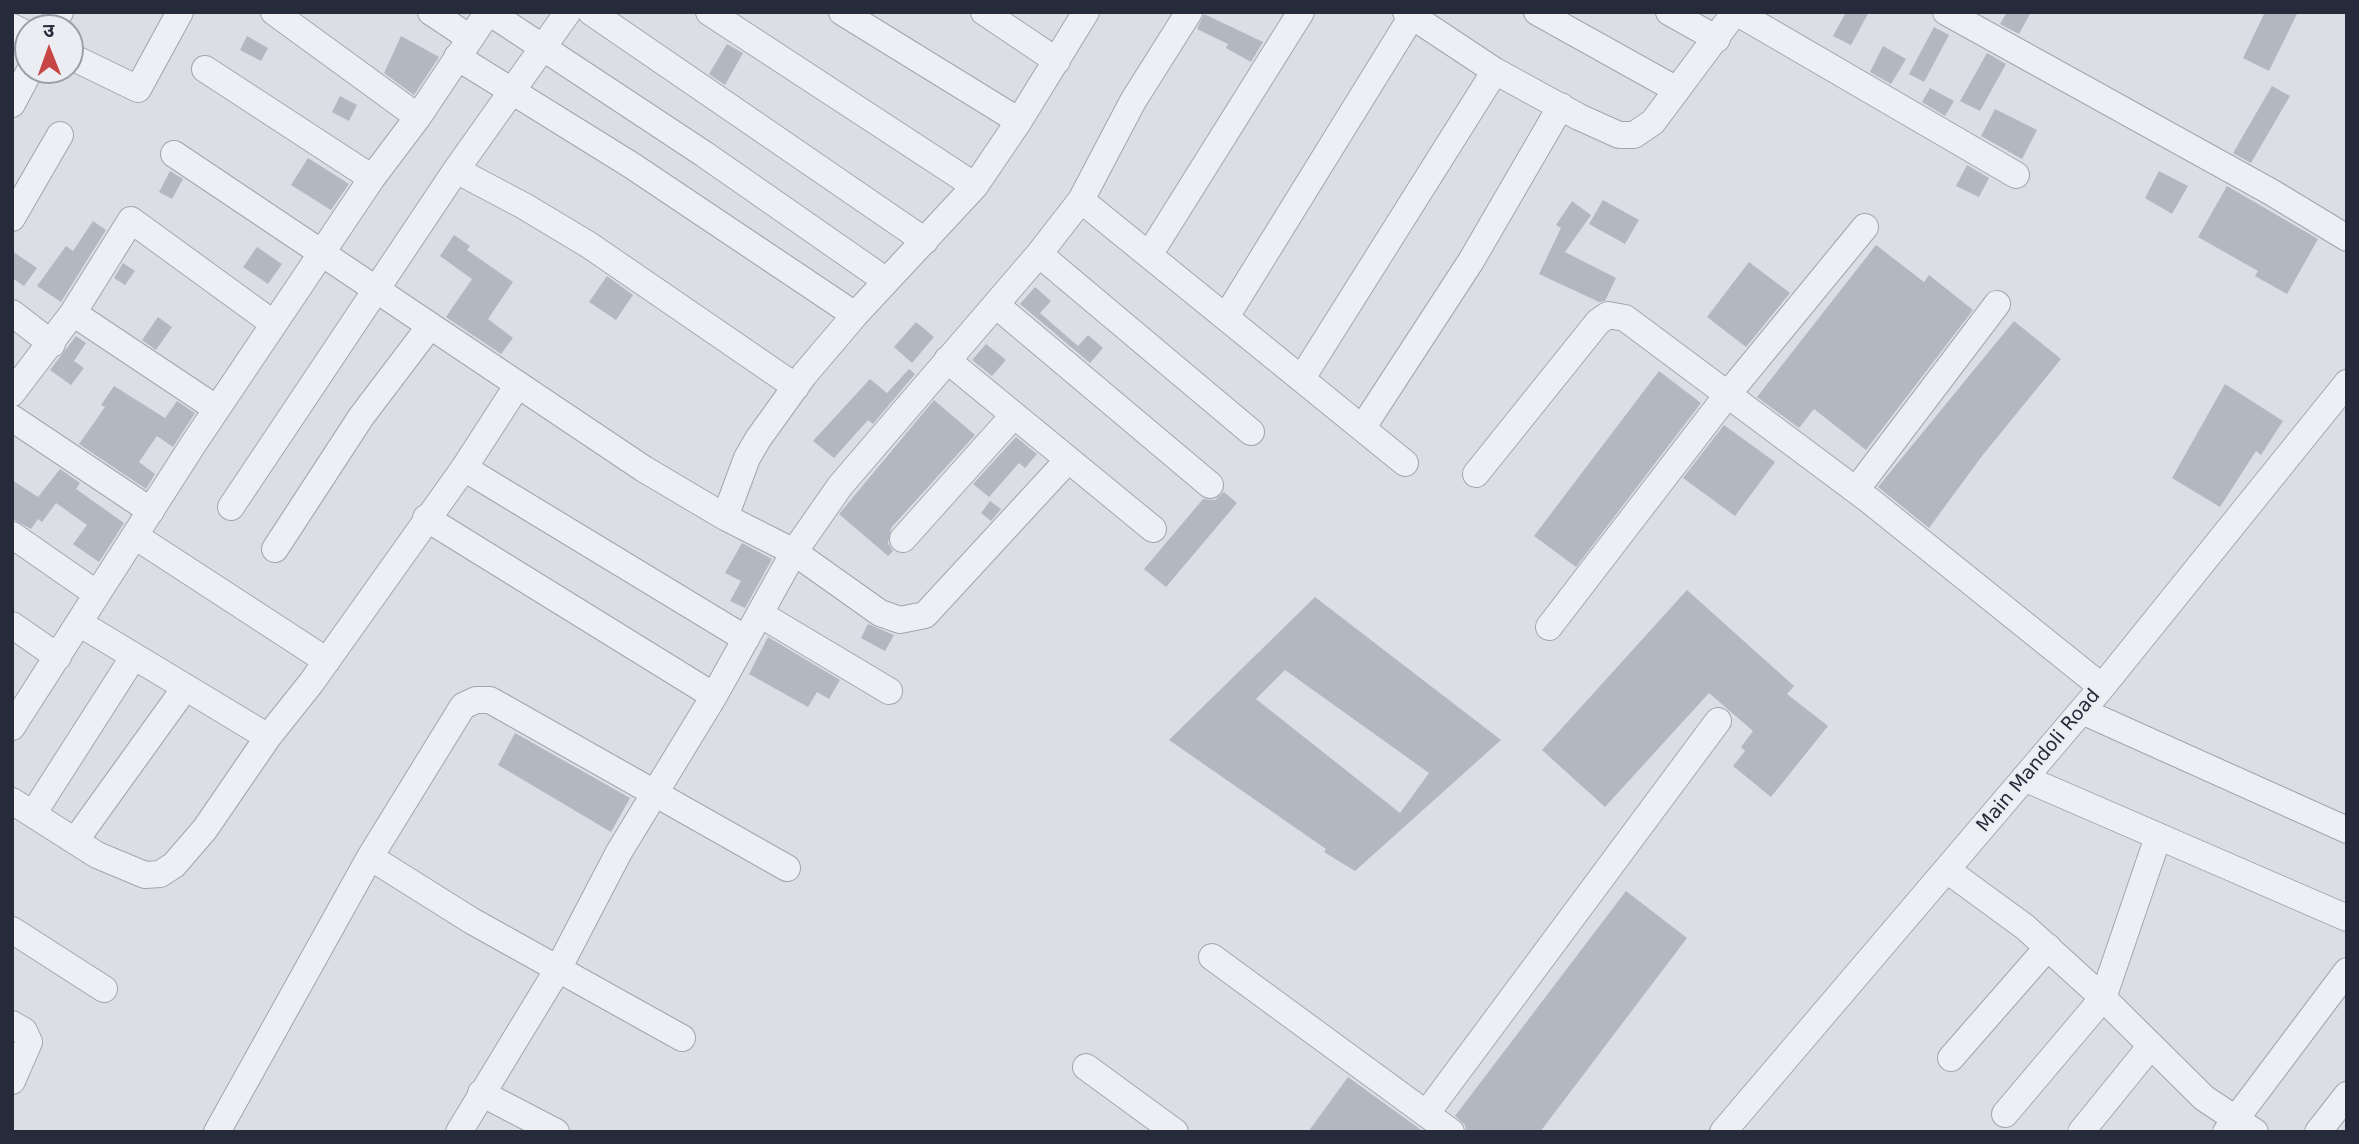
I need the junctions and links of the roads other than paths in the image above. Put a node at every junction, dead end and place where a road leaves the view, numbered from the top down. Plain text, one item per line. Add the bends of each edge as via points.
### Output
1 (180, 12) edge
2 (274, 12) edge
3 (430, 12) edge
4 (489, 12) edge
5 (568, 12) edge
6 (591, 12) edge
7 (709, 12) edge
8 (842, 12) edge
9 (984, 12) edge
10 (1086, 12) edge
11 (1189, 12) edge
12 (1301, 12) edge
13 (1537, 12) edge
14 (1669, 12) edge
15 (1735, 12) edge
16 (1946, 12) edge
17 (1409, 14) edge
18 (1717, 39) junction
19 (463, 48) junction
20 (544, 50) junction
21 (1057, 61) junction
22 (84, 63) edge
23 (205, 69) dead end
24 (1495, 71) junction
25 (23, 84) edge
26 (1677, 90) junction
27 (514, 92) junction
28 (12, 104) edge
29 (1561, 106) junction
30 (418, 117) junction
31 (1019, 121) junction
32 (60, 135) dead end
33 (174, 154) dead end
34 (456, 170) junction
35 (2016, 175) dead end
36 (372, 178) junction
37 (975, 186) junction
38 (1081, 200) junction
39 (12, 218) edge
40 (1865, 227) dead end
41 (2347, 238) edge
42 (925, 241) junction
43 (324, 252) junction
44 (1039, 254) junction
45 (1149, 255) junction
46 (885, 280) junction
47 (377, 289) junction
48 (1997, 304) dead end
49 (996, 305) junction
50 (12, 313) edge
51 (73, 313) junction
52 (855, 315) junction
53 (1226, 317) junction
54 (274, 324) junction
55 (430, 326) junction
56 (52, 344) junction
57 (947, 360) junction
58 (1302, 378) junction
59 (2347, 383) edge
60 (517, 386) junction
61 (796, 387) junction
62 (12, 393) edge
63 (1728, 394) junction
64 (217, 410) junction
65 (1014, 415) junction
66 (12, 418) edge
67 (1363, 427) junction
68 (1251, 432) dead end
69 (1068, 460) junction
70 (1405, 463) dead end
71 (464, 468) junction
72 (1476, 474) dead end
73 (1210, 485) dead end
74 (1856, 491) junction
75 (231, 507) dead end
76 (150, 511) junction
77 (725, 517) junction
78 (426, 518) junction
79 (1153, 530) dead end
80 (135, 536) junction
81 (903, 539) dead end
82 (15, 545) edge
83 (275, 549) dead end
84 (794, 552) junction
85 (97, 594) junction
86 (760, 614) junction
87 (79, 623) junction
88 (12, 625) edge
89 (1549, 627) dead end
90 (746, 639) junction
91 (134, 656) junction
92 (58, 657) junction
93 (327, 661) junction
94 (2102, 687) junction
95 (185, 688) junction
96 (889, 691) dead end
97 (714, 696) junction
98 (2082, 711) junction
99 (1718, 721) dead end
100 (12, 727) edge
101 (268, 737) junction
102 (2024, 778) junction
103 (653, 794) junction
104 (22, 807) edge
105 (2347, 830) edge
106 (2158, 836) junction
107 (75, 841) junction
108 (370, 857) junction
109 (787, 868) dead end
110 (1947, 870) junction
111 (2347, 918) edge
112 (12, 930) edge
113 (2048, 947) junction
114 (1212, 957) dead end
115 (558, 969) junction
116 (2347, 971) edge
117 (104, 989) dead end
118 (2103, 998) junction
119 (12, 1024) edge
120 (682, 1038) dead end
121 (2150, 1047) junction
122 (1951, 1058) dead end
123 (1086, 1067) dead end
124 (12, 1081) edge
125 (481, 1093) junction
126 (2347, 1095) edge
127 (1426, 1114) junction
128 (2006, 1114) dead end
129 (2239, 1128) edge
130 (217, 1132) edge
131 (459, 1132) edge
132 (556, 1132) edge
133 (1174, 1132) edge
134 (1451, 1132) edge
135 (1723, 1132) edge
136 (2081, 1132) edge
137 (2318, 1132) edge

1 - 22 street via 138,89
2 - 30 street
3 - 19 street
4 - 19 street
4 - 20 street
5 - 20 street
6 - 42 street
7 - 37 street
8 - 31 street
9 - 21 street
10 - 21 street
11 - 38 street via 1133,101
12 - 45 street
13 - 26 street
14 - 18 street
15 - 18 street
15 - 35 street
16 - 41 street
17 - 24 street
17 - 53 street
18 - 26 street
19 - 27 street
19 - 30 street
20 - 27 street
20 - 46 street via 705,154
21 - 31 street
23 - 36 street
24 - 29 street
24 - 58 street
25 - 28 street
26 - 29 street via 1653,122 1634,135 1619,135
27 - 34 street
27 - 52 street
29 - 67 street via 1471,261
30 - 36 street
31 - 37 street
32 - 39 street
33 - 43 street
34 - 47 street
34 - 61 street via 589,245
36 - 43 street
37 - 42 street
38 - 44 street
38 - 45 street
40 - 63 street
42 - 46 street
43 - 47 street
43 - 54 street
44 - 49 street
44 - 68 street
45 - 53 street
46 - 52 street
47 - 55 street
47 - 75 street
48 - 74 street
49 - 57 street
49 - 73 street
50 - 56 street
51 - 54 street via 131,220
51 - 56 street
51 - 64 street
52 - 61 street
53 - 58 street
54 - 64 street
55 - 60 street
55 - 83 street via 346,439
56 - 62 street
57 - 65 street
57 - 84 street via 840,486
58 - 67 street
59 - 94 street, Main Mandoli Road
60 - 71 street
60 - 77 street
61 - 77 street via 747,458
63 - 72 street via 1625,318 1608,316 1598,322
63 - 74 street
63 - 89 street
64 - 76 street
65 - 69 street
65 - 81 street
66 - 76 street
67 - 70 street
69 - 79 street
69 - 84 street via 942,598 925,615 912,620 880,612
71 - 78 street
71 - 90 street
74 - 94 street
76 - 80 street
77 - 84 street
78 - 93 street
78 - 97 street
80 - 85 street
80 - 93 street
82 - 85 street
84 - 86 street
85 - 87 street
86 - 90 street
86 - 96 street
87 - 91 street
87 - 92 street
88 - 92 street
90 - 97 street
91 - 95 street
91 - 104 street
92 - 100 street
93 - 101 street
94 - 98 street, Main Mandoli Road
95 - 101 street
95 - 107 street
97 - 103 street
98 - 102 street, Main Mandoli Road
98 - 105 street
99 - 127 street
101 - 107 street via 205,829 174,865 160,874 145,875
102 - 106 street
102 - 110 street, Main Mandoli Road
103 - 108 street via 489,700 476,701 456,715
103 - 109 street
103 - 115 street
104 - 107 street
106 - 111 street
106 - 118 street
108 - 115 street
108 - 130 street
110 - 113 street
110 - 135 street, Main Mandoli Road
112 - 117 street
113 - 118 street
113 - 122 street
114 - 127 street
115 - 120 street
115 - 125 street
116 - 129 street
118 - 121 street
118 - 128 street
119 - 124 street via 24,1031 29,1042
121 - 129 street
121 - 136 street
123 - 133 street
125 - 131 street
125 - 132 street
126 - 137 street
127 - 134 street

